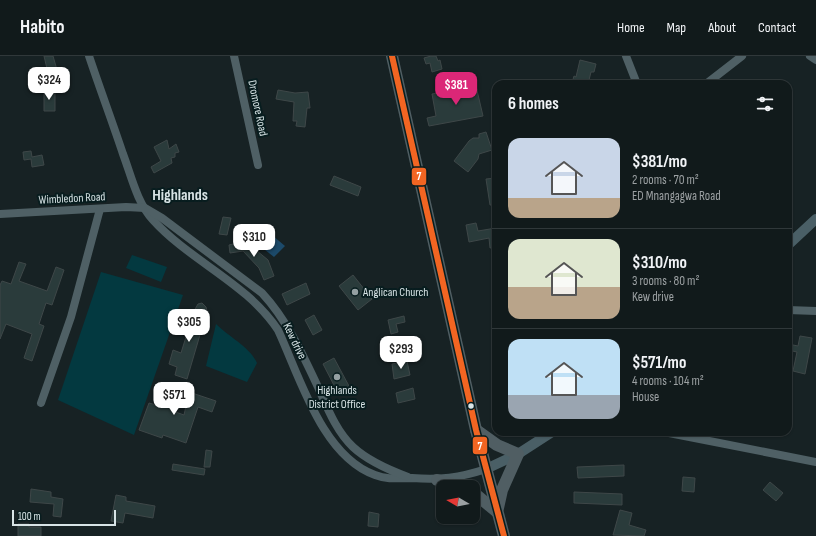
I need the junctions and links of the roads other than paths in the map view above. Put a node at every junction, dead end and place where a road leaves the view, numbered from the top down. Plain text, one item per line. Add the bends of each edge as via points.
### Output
1 (89, 56) edge
2 (234, 56) edge
3 (392, 56) edge
4 (626, 56) edge
5 (742, 56) edge
6 (810, 56) edge
7 (816, 60) edge
8 (635, 80) edge
9 (711, 80) edge
10 (258, 166) dead end
11 (145, 208) junction
12 (100, 209) junction
13 (0, 214) edge
14 (816, 219) edge
15 (792, 241) edge
16 (792, 310) edge
17 (816, 311) edge
18 (41, 403) dead end
19 (476, 430) junction
20 (546, 436) edge
21 (684, 436) edge
22 (518, 454) junction
23 (816, 462) edge
24 (486, 469) junction
25 (411, 478) junction
26 (437, 480) joint
27 (480, 498) edge
28 (497, 512) junction
29 (504, 536) edge

1 - 11 street, Kew drive via 132,179
2 - 10 street, Dromore Road
3 - 19 highway
4 - 8 street
5 - 9 street
6 - 7 street
11 - 12 street, Wimbledon Road
11 - 25 street, Kew drive via 262,293 287,324 332,418 352,446 368,458
11 - 25 street, Kew drive via 154,221 173,238 207,263 270,318 319,420 337,448 351,462 376,476 396,480
12 - 13 street, Wimbledon Road
12 - 18 street via 71,317
14 - 15 main road
16 - 17 street
19 - 22 highway via 497,445
19 - 24 highway
20 - 22 main road
21 - 23 street
22 - 24 main road
22 - 28 highway via 502,490
24 - 26 street, Kew drive via 452,479
24 - 28 highway
25 - 26 street, Kew drive
27 - 28 highway
28 - 29 highway

